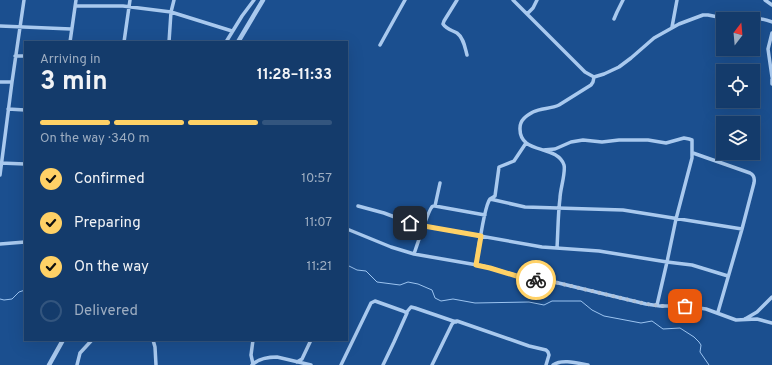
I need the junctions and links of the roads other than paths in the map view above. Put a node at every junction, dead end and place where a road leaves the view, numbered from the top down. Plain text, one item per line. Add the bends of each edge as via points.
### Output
1 (24, 0) edge
2 (76, 0) edge
3 (130, 0) edge
4 (174, 0) edge
5 (254, 0) edge
6 (263, 0) edge
7 (405, 0) edge
8 (457, 0) edge
9 (513, 0) edge
10 (537, 0) edge
11 (623, 0) edge
12 (765, 0) edge
13 (676, 1) edge
14 (260, 5) junction
15 (75, 6) junction
16 (129, 6) junction
17 (772, 6) edge
18 (171, 12) junction
19 (527, 14) junction
20 (716, 17) edge
21 (760, 18) edge
22 (614, 19) dead end
23 (772, 22) edge
24 (0, 26) edge
25 (20, 26) junction
26 (672, 27) junction
27 (71, 29) junction
28 (232, 31) junction
29 (772, 33) edge
30 (70, 41) edge
31 (124, 41) edge
32 (168, 41) edge
33 (227, 41) edge
34 (239, 41) edge
35 (380, 45) dead end
36 (468, 55) dead end
37 (15, 56) junction
38 (24, 56) edge
39 (594, 77) junction
40 (772, 78) edge
41 (0, 82) edge
42 (12, 82) junction
43 (772, 84) edge
44 (8, 109) junction
45 (24, 110) edge
46 (2, 135) edge
47 (526, 144) junction
48 (543, 150) junction
49 (693, 153) junction
50 (1, 163) edge
51 (24, 164) edge
52 (0, 175) edge
53 (440, 183) dead end
54 (490, 199) junction
55 (358, 206) dead end
56 (435, 206) junction
57 (559, 208) junction
58 (485, 215) junction
59 (676, 218) junction
60 (424, 227) junction
61 (742, 229) junction
62 (348, 230) edge
63 (481, 236) junction
64 (24, 242) edge
65 (0, 244) edge
66 (557, 248) junction
67 (414, 254) junction
68 (667, 262) junction
69 (476, 265) junction
70 (728, 276) junction
71 (772, 298) edge
72 (656, 305) junction
73 (718, 312) junction
74 (406, 313) junction
75 (744, 320) junction
76 (456, 322) junction
77 (772, 324) edge
78 (62, 341) edge
79 (91, 341) edge
80 (153, 341) edge
81 (253, 341) edge
82 (310, 341) edge
83 (297, 362) junction
84 (252, 364) edge
85 (49, 365) edge
86 (77, 365) edge
87 (156, 365) edge
88 (311, 365) edge
89 (341, 365) edge
90 (383, 365) edge
91 (432, 365) edge
92 (546, 365) edge
93 (553, 365) edge
94 (588, 365) edge

1 - 25 street
2 - 15 street
3 - 16 street
4 - 18 street
5 - 14 street
5 - 28 street
6 - 14 street
7 - 35 street
8 - 36 street via 443,24 445,28 458,33
9 - 19 street
10 - 19 street
11 - 22 street
12 - 17 street
13 - 26 street
14 - 34 street
15 - 16 street
15 - 27 street
16 - 18 street
16 - 31 street
18 - 28 street
18 - 32 street
19 - 39 street via 585,72
20 - 26 street via 703,15
21 - 23 street
24 - 25 street
25 - 27 street
25 - 37 street
26 - 39 street via 619,66
27 - 30 street
28 - 33 street
29 - 40 street via 768,49
37 - 38 street
37 - 42 street
39 - 47 street via 591,85 559,105 543,108 523,119 520,130
40 - 43 street
41 - 42 street
42 - 44 street
44 - 45 street
44 - 46 street
46 - 50 street
47 - 48 street
47 - 54 street via 514,161 499,167 495,196
48 - 49 street via 555,149 578,140 648,140 666,143 686,138 692,140
48 - 57 street via 558,156 564,165
49 - 59 street
49 - 61 street via 750,172 753,176 754,183
50 - 51 street
50 - 52 street
53 - 56 street
54 - 57 street via 525,207
54 - 58 street
55 - 60 street
56 - 58 street
56 - 60 street via 431,208
57 - 59 street via 623,210
57 - 66 street
58 - 63 street
59 - 61 street
59 - 68 street
60 - 63 street
60 - 67 street
61 - 70 street
62 - 67 street
63 - 66 street
63 - 69 street
64 - 65 street
66 - 68 street via 599,250
67 - 69 street
68 - 70 street via 692,265
68 - 72 street
69 - 72 street via 523,278 546,280
70 - 73 street
71 - 75 street
72 - 73 street via 706,308
73 - 75 street via 736,320
74 - 76 street via 411,307
74 - 89 street via 377,301 372,302
74 - 90 street
75 - 77 street via 757,319
76 - 91 street via 452,324
76 - 92 street via 546,350 549,355
78 - 85 street
79 - 86 street via 80,353
80 - 87 street
81 - 84 street
82 - 83 street via 302,358
83 - 84 street via 277,357
83 - 88 street
93 - 94 street via 558,362

